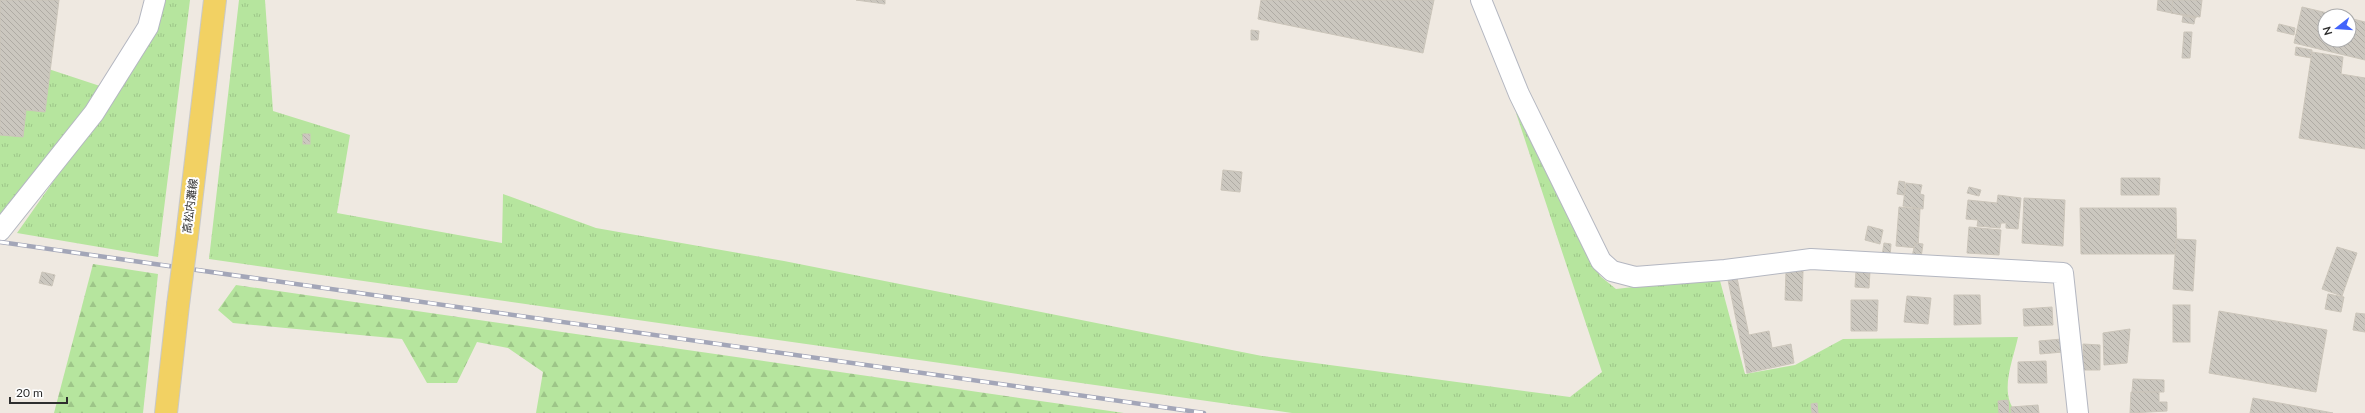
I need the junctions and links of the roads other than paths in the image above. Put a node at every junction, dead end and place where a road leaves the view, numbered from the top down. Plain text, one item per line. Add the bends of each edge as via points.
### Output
1 (155, 0) edge
2 (215, 0) edge
3 (1481, 0) edge
4 (0, 231) edge
5 (166, 413) edge
6 (2078, 413) edge

1 - 4 street via 148,27 94,113
2 - 5 main road, 高松内灘線, bridge
3 - 6 street via 1519,94 1602,261 1612,271 1635,276 1725,270 1811,259 2063,273

